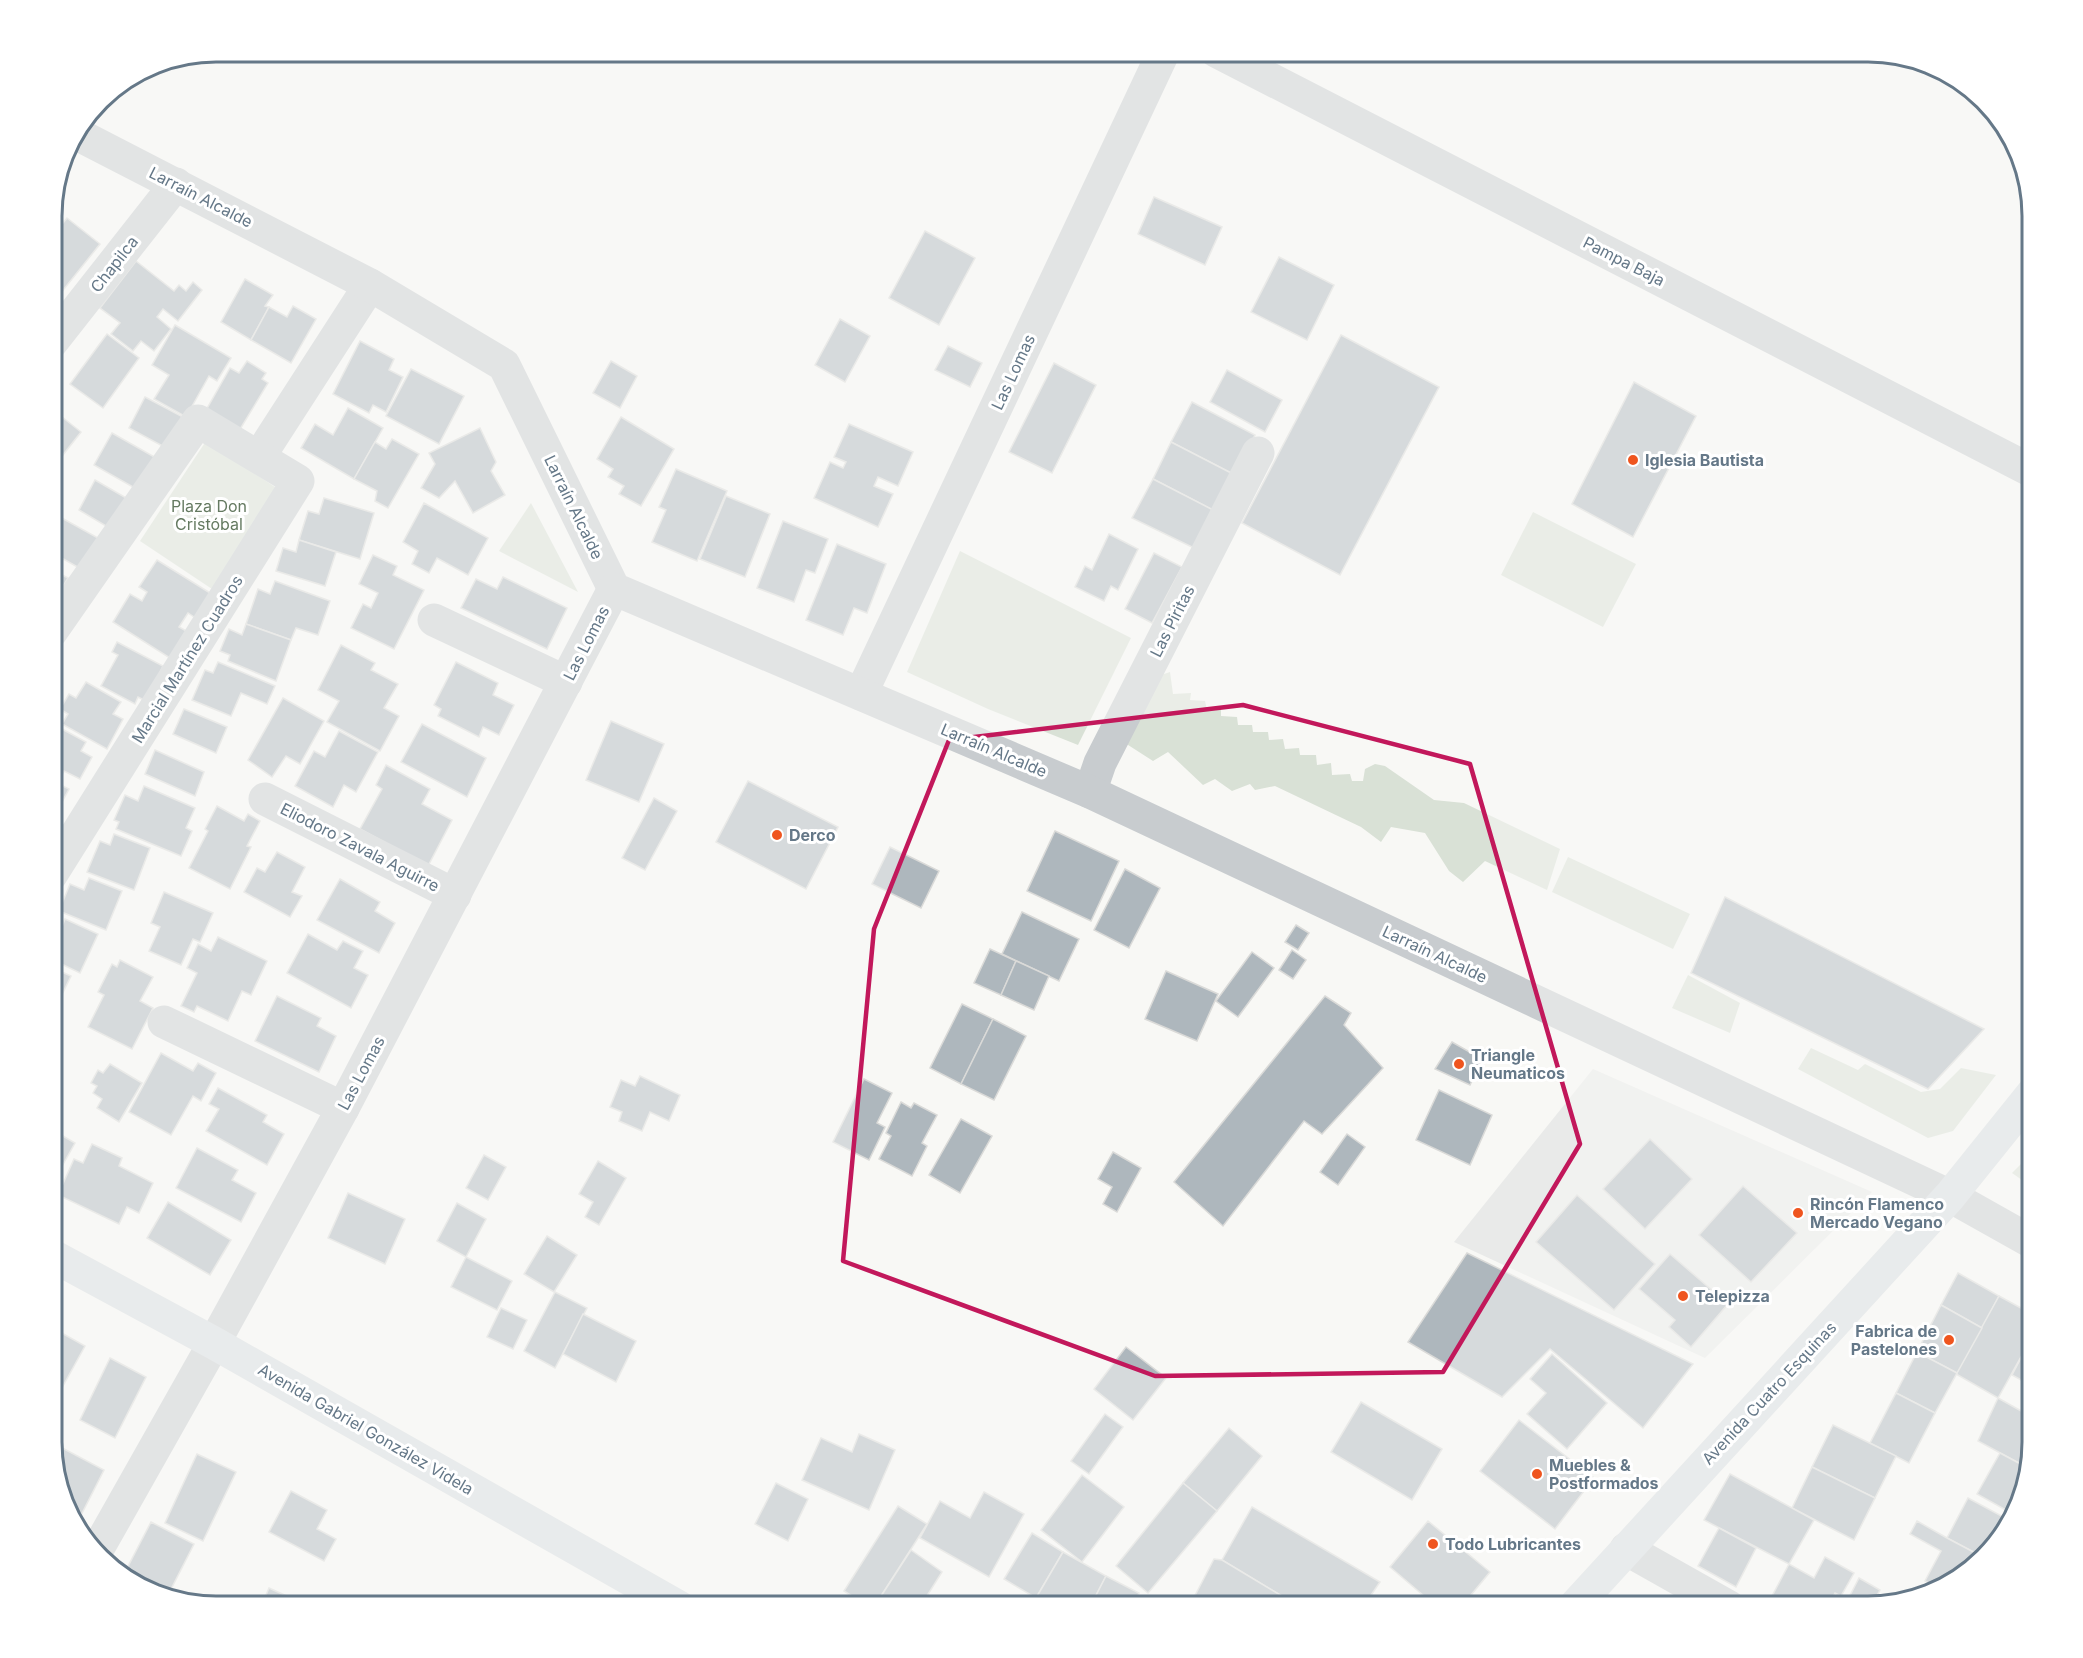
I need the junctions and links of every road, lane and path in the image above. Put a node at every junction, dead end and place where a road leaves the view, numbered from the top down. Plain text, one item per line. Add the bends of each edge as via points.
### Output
1 (1159, 61) edge
2 (1236, 61) edge
3 (83, 137) edge
4 (176, 184) junction
5 (370, 285) junction
6 (62, 329) edge
7 (1258, 453) dead end
8 (259, 457) junction
9 (2022, 466) edge
10 (614, 589) junction
11 (62, 616) edge
12 (434, 620) dead end
13 (566, 682) junction
14 (861, 694) junction
15 (1090, 792) junction
16 (265, 799) dead end
17 (62, 857) edge
18 (455, 895) junction
19 (164, 1022) dead end
20 (2022, 1106) edge
21 (343, 1108) junction
22 (1950, 1196) junction
23 (2022, 1236) edge
24 (62, 1261) edge
25 (214, 1343) junction
26 (100, 1544) edge
27 (1626, 1549) junction
28 (659, 1596) edge
29 (1584, 1596) edge
30 (1710, 1596) edge

1 - 14 street, Las Lomas
2 - 9 street, Pampa Baja
3 - 4 street, Larraín Alcalde
4 - 5 street, Larraín Alcalde
4 - 6 street, Chapilca
5 - 8 street
5 - 10 street, Larraín Alcalde via 504,365
7 - 15 street, Las Piritas via 1100,763
8 - 11 street, Marcial Martínez Cuadros via 198,421
8 - 17 street, Marcial Martínez Cuadros via 298,481
10 - 13 street, Las Lomas
10 - 14 street, Larraín Alcalde
12 - 13 street
13 - 18 street, Las Lomas
14 - 15 street, Larraín Alcalde
15 - 22 street, Larraín Alcalde
16 - 18 street, Eliodoro Zavala Aguirre
18 - 21 street, Las Lomas
19 - 21 street
20 - 22 main road, Avenida Cuatro Esquinas
21 - 25 street, Las Lomas
22 - 23 street, Larraín Alcalde
22 - 27 main road, Avenida Cuatro Esquinas
24 - 25 main road, Avenida Gabriel González Videla
25 - 26 street, Las Lomas
25 - 28 main road, Avenida Gabriel González Videla
27 - 29 main road, Avenida Cuatro Esquinas
27 - 30 street

